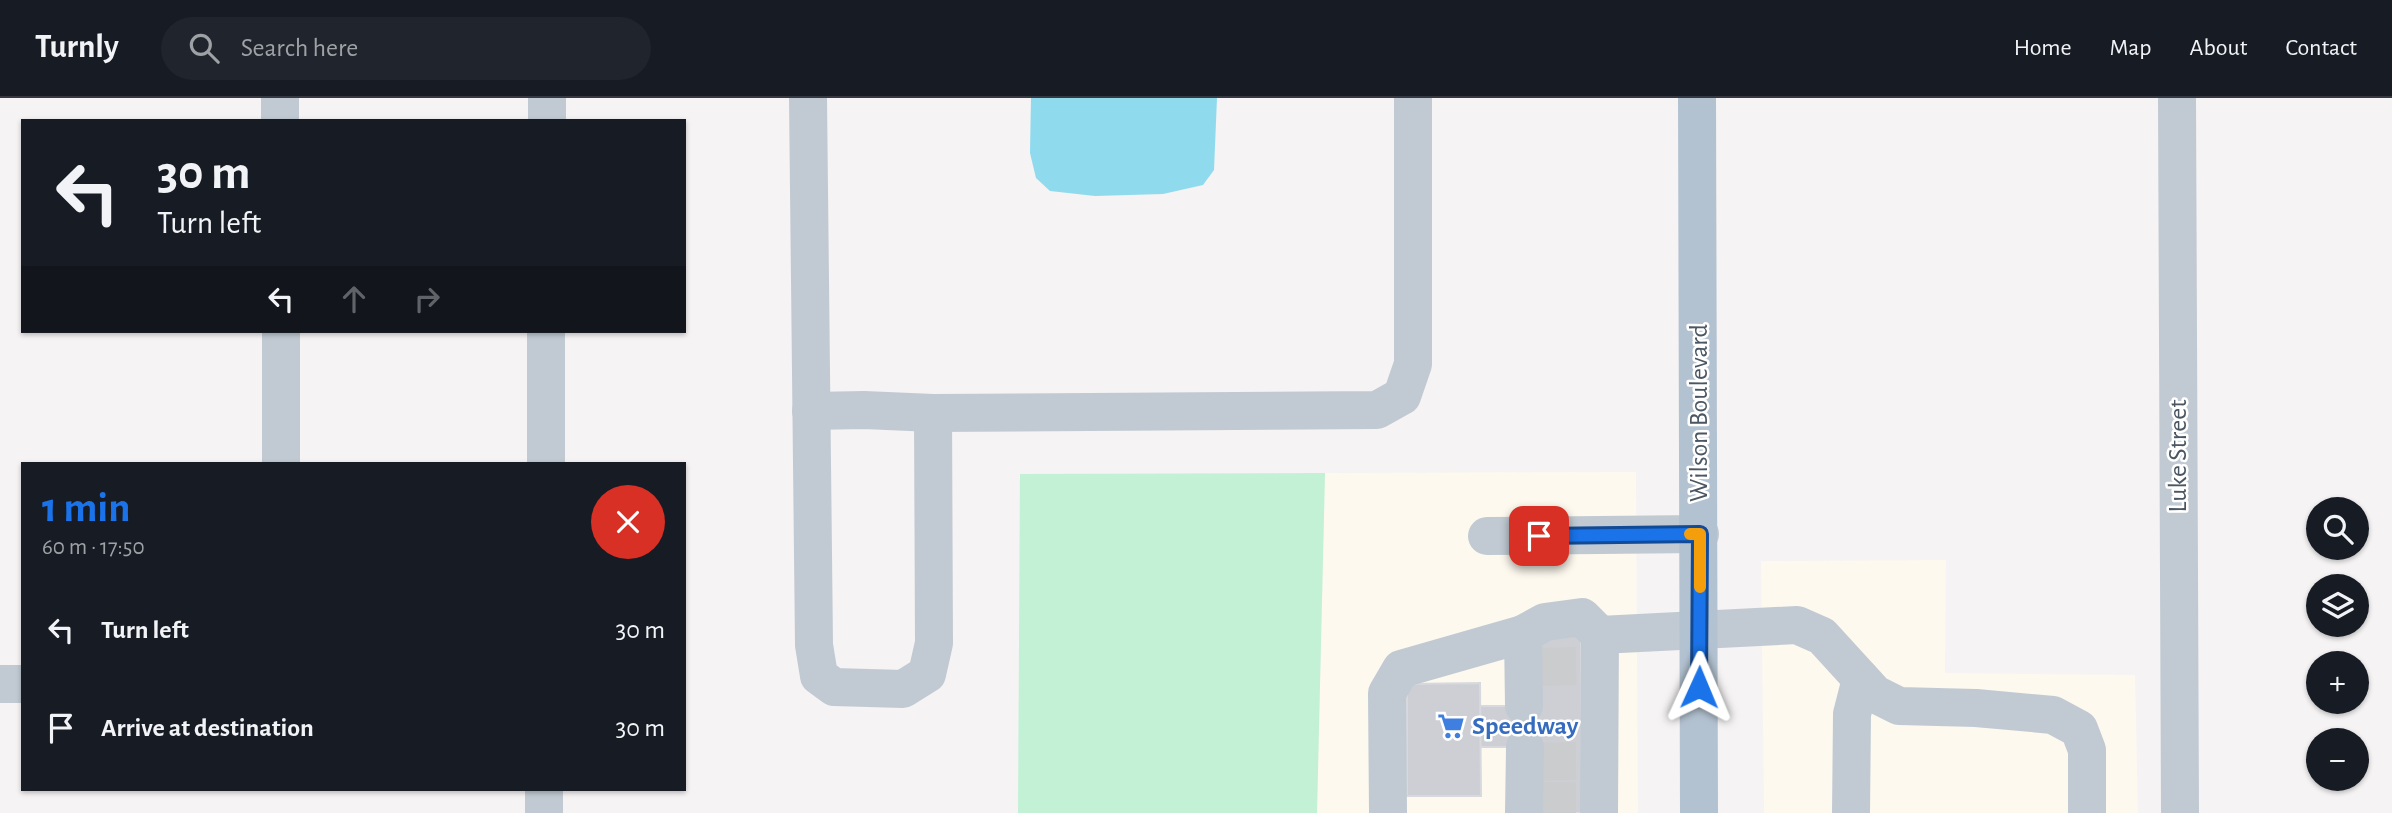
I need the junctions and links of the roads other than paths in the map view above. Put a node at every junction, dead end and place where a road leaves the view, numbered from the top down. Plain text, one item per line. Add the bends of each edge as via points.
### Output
1 (280, 98) edge
2 (547, 98) edge
3 (808, 98) edge
4 (1413, 98) edge
5 (1697, 98) edge
6 (2177, 98) edge
7 (280, 119) edge
8 (547, 119) edge
9 (281, 333) edge
10 (546, 333) edge
11 (811, 411) junction
12 (933, 414) junction
13 (281, 462) edge
14 (546, 462) edge
15 (1700, 534) junction
16 (1487, 536) dead end
17 (1700, 630) junction
18 (1528, 656) junction
19 (1594, 656) junction
20 (1861, 679) junction
21 (0, 684) edge
22 (21, 684) edge
23 (1524, 706) dead end
24 (1529, 757) dead end
25 (544, 791) edge
26 (1529, 805) edge
27 (1593, 805) edge
28 (544, 813) edge
29 (1388, 813) edge
30 (1699, 813) edge
31 (1851, 813) edge
32 (2087, 813) edge
33 (2180, 813) edge

1 - 7 street
2 - 8 street
3 - 11 street
4 - 12 street via 1413,364 1402,396 1377,410
5 - 15 main road, Wilson Boulevard
6 - 33 street, Luke Street
9 - 13 street
10 - 14 street
11 - 12 street
11 - 12 street via 814,645 819,676 834,687 903,688 927,674 934,643
15 - 16 street
15 - 17 main road, Wilson Boulevard
17 - 19 street
17 - 20 street via 1797,625 1822,636
17 - 30 main road, Wilson Boulevard
18 - 19 street via 1545,622 1582,618
18 - 23 street
18 - 29 street via 1401,669 1387,693
19 - 27 street
20 - 31 street via 1852,714
20 - 32 street via 1875,694 1899,706 2053,715 2079,729 2087,750
21 - 22 street
24 - 26 street
25 - 28 street

